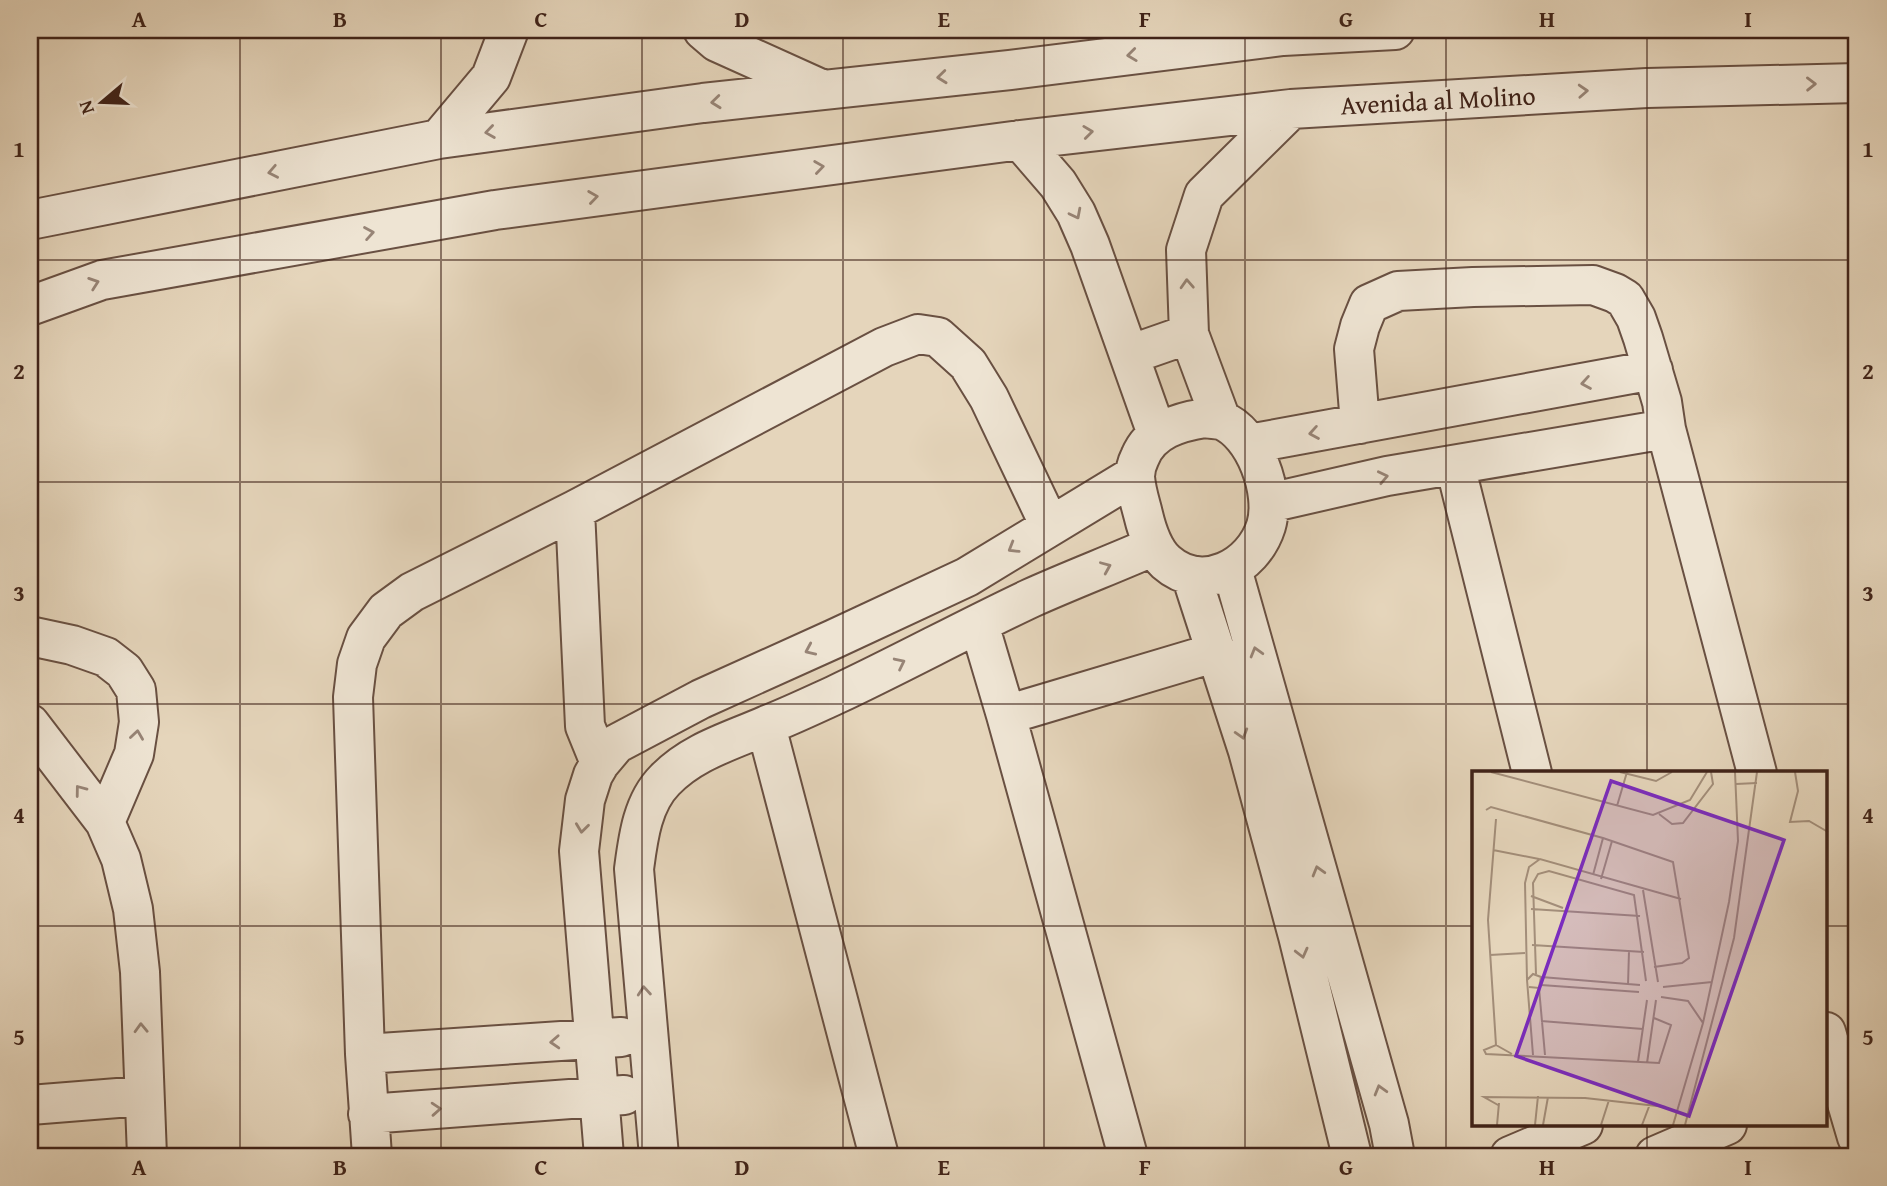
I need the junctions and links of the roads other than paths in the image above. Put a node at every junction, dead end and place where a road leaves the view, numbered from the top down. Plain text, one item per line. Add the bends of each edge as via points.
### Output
1 (509, 30) edge
2 (703, 30) edge
3 (1395, 30) edge
4 (1857, 83) edge
5 (823, 90) junction
6 (1291, 109) junction
7 (439, 139) junction
8 (1020, 140) junction
9 (30, 220) edge
10 (30, 306) edge
11 (1189, 334) junction
12 (1129, 355) junction
13 (1653, 370) junction
14 (1360, 424) junction
15 (1666, 429) junction
16 (1235, 432) junction
17 (1157, 434) junction
18 (1455, 465) junction
19 (1135, 475) junction
20 (1269, 503) junction
21 (575, 510) junction
22 (1051, 526) junction
23 (1154, 546) junction
24 (1232, 569) junction
25 (1191, 575) junction
26 (979, 624) junction
27 (30, 636) edge
28 (1217, 652) junction
29 (701, 699) junction
30 (1006, 715) junction
31 (30, 724) edge
32 (766, 726) junction
33 (719, 744) junction
34 (600, 763) junction
35 (1532, 771) edge
36 (1756, 771) edge
37 (105, 822) junction
38 (648, 1035) junction
39 (595, 1040) junction
40 (1828, 1046) edge
41 (365, 1054) junction
42 (1834, 1090) edge
43 (653, 1093) junction
44 (143, 1096) junction
45 (599, 1096) junction
46 (30, 1105) edge
47 (368, 1114) junction
48 (1581, 1126) edge
49 (1725, 1126) edge
50 (1857, 1137) edge
51 (147, 1156) edge
52 (372, 1156) edge
53 (604, 1156) edge
54 (659, 1156) edge
55 (879, 1156) edge
56 (1128, 1156) edge
57 (1352, 1156) edge
58 (1395, 1156) edge
59 (1510, 1156) edge
60 (1655, 1156) edge

1 - 7 street via 491,77
2 - 5 street via 717,42
3 -> 5 street via 1283,36
6 -> 4 street, Avenida al Molino via 1647,88
5 -> 7 street
8 -> 6 street, Avenida al Molino
11 -> 6 street via 1185,250 1204,195
7 -> 9 street
10 -> 8 street, Avenida al Molino via 103,280 495,210
8 -> 12 street via 1076,213
11 - 12 street
11 - 16 street
12 - 17 street
13 -> 14 street
13 - 14 street via 1625,299 1593,285 1398,291 1369,304 1360,326 1354,349
13 - 15 street
14 -> 16 street
15 - 18 street
15 - 36 street
16 - 17 street via 1205,418
16 - 20 street via 1259,463
17 - 19 street via 1145,445
20 -> 18 street
18 - 35 street
19 - 22 street
19 - 23 street
20 - 24 street via 1262,539
21 - 22 street via 884,346 918,334 939,337 968,364
21 - 34 street via 585,726
21 - 41 street via 412,592 386,611 366,638 353,697
22 -> 29 street via 967,577
23 - 25 street via 1163,560
26 -> 23 street
24 - 25 street via 1213,576
58 -> 24 street via 1390,1124
25 - 28 street
26 - 30 street
32 -> 26 street
37 -> 27 street via 134,754 139,722 136,690 124,671 106,657
28 - 30 street
28 -> 57 street via 1295,922
29 - 33 street
29 - 34 street via 617,744
30 - 56 street
37 -> 31 street
32 - 33 street
32 - 55 street
38 -> 33 street via 634,869 639,831 662,782 678,767
34 -> 39 street via 585,800 579,851
44 -> 37 street via 140,972 133,909 121,859
38 - 39 street
38 - 43 street
39 -> 41 street
39 - 45 street
40 - 42 street
41 - 47 street
42 - 50 street
43 - 45 street
43 - 54 street
44 - 46 street
44 - 51 street
47 -> 45 street
45 - 53 street
47 - 52 street
48 - 59 street
49 - 60 street

